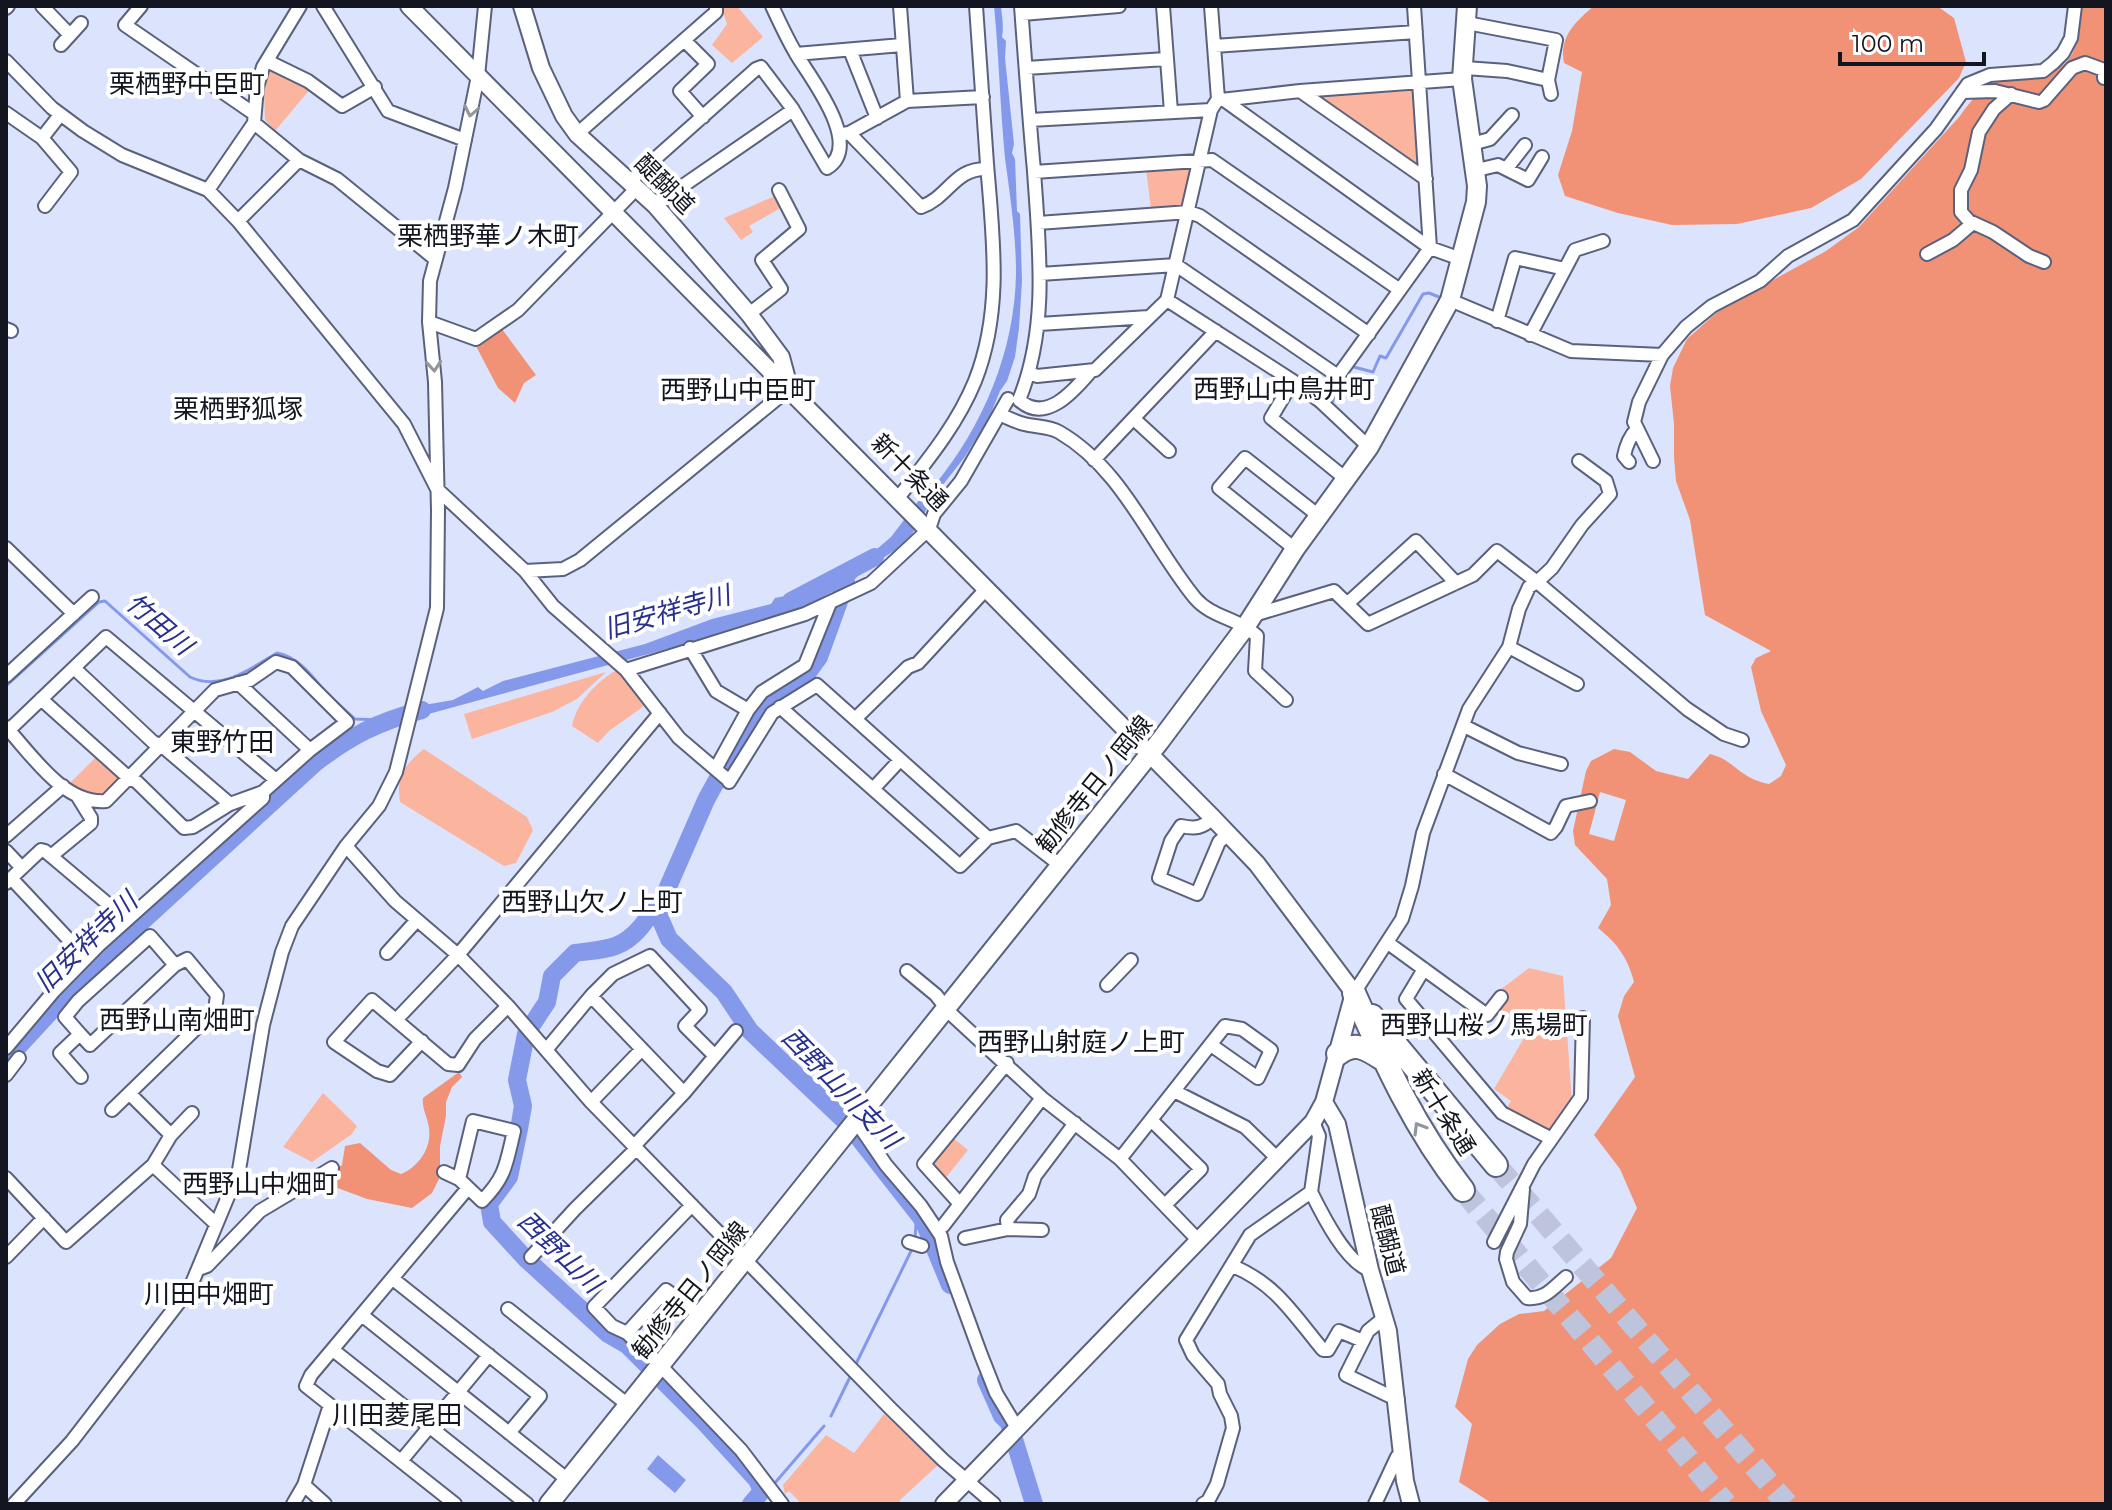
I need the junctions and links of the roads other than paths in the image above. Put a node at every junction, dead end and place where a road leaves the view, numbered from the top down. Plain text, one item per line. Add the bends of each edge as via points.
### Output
1 (42, 6) edge
2 (141, 6) edge
3 (300, 6) edge
4 (323, 6) edge
5 (409, 6) edge
6 (485, 6) edge
7 (522, 6) edge
8 (716, 6) edge
9 (772, 6) edge
10 (900, 6) edge
11 (976, 6) edge
12 (1119, 6) edge
13 (1163, 6) edge
14 (1211, 6) edge
15 (1414, 6) edge
16 (2075, 6) edge
17 (1021, 10) edge
18 (1467, 15) edge
19 (81, 23) dead end
20 (1416, 32) junction
21 (684, 40) junction
22 (902, 45) junction
23 (1214, 46) junction
24 (850, 50) junction
25 (796, 54) junction
26 (1166, 59) junction
27 (6, 61) edge
28 (267, 61) junction
29 (1026, 68) junction
30 (1463, 74) junction
31 (478, 76) junction
32 (2104, 78) dead end
33 (1548, 80) junction
34 (1420, 84) junction
35 (375, 87) junction
36 (1300, 91) junction
37 (1962, 92) junction
38 (1551, 94) dead end
39 (2011, 94) junction
40 (983, 97) junction
41 (907, 101) junction
42 (1217, 103) junction
43 (793, 110) junction
44 (1171, 112) junction
45 (6, 113) edge
46 (60, 115) junction
47 (1512, 115) dead end
48 (703, 117) junction
49 (254, 118) junction
50 (877, 118) junction
51 (1030, 120) junction
52 (577, 134) junction
53 (844, 134) junction
54 (42, 138) junction
55 (465, 140) junction
56 (1472, 144) junction
57 (1525, 145) dead end
58 (1542, 157) dead end
59 (1202, 159) junction
60 (299, 160) junction
61 (1507, 168) junction
62 (987, 169) junction
63 (1477, 170) junction
64 (1034, 172) junction
65 (1426, 179) junction
66 (634, 184) junction
67 (208, 190) junction
68 (779, 190) dead end
69 (655, 205) junction
70 (45, 206) dead end
71 (614, 211) junction
72 (1189, 212) junction
73 (238, 221) junction
74 (1038, 223) junction
75 (1973, 223) junction
76 (1603, 241) dead end
77 (1430, 248) junction
78 (1927, 254) dead end
79 (434, 258) junction
80 (1461, 259) junction
81 (2044, 262) dead end
82 (1176, 265) junction
83 (1565, 269) junction
84 (1040, 274) junction
85 (1400, 290) junction
86 (1167, 300) junction
87 (1450, 300) junction
88 (749, 314) junction
89 (1149, 317) junction
90 (1497, 321) junction
91 (429, 322) junction
92 (1039, 324) junction
93 (1216, 331) junction
94 (1369, 334) junction
95 (1530, 335) junction
96 (1662, 355) junction
97 (1090, 372) junction
98 (1030, 373) junction
99 (1338, 376) junction
100 (1293, 381) junction
101 (790, 388) junction
102 (1008, 399) dead end
103 (1320, 401) junction
104 (1001, 415) junction
105 (1134, 419) junction
106 (1637, 429) junction
107 (1369, 447) junction
108 (1169, 451) dead end
109 (1094, 460) junction
110 (1579, 461) dead end
111 (1653, 461) dead end
112 (1629, 462) dead end
113 (1346, 479) junction
114 (437, 489) junction
115 (902, 502) junction
116 (1319, 516) junction
117 (927, 527) junction
118 (6, 548) edge
119 (1295, 549) junction
120 (12, 559) edge
121 (525, 571) junction
122 (1537, 582) junction
123 (1456, 583) junction
124 (987, 588) junction
125 (92, 597) dead end
126 (830, 603) junction
127 (1348, 603) junction
128 (74, 614) junction
129 (1250, 620) junction
130 (1509, 647) junction
131 (690, 648) junction
132 (622, 667) junction
133 (74, 668) junction
134 (6, 676) edge
135 (238, 683) junction
136 (1577, 684) dead end
137 (41, 699) junction
138 (1286, 700) dead end
139 (780, 707) junction
140 (748, 710) junction
141 (194, 712) junction
142 (660, 713) junction
143 (855, 719) junction
144 (1464, 726) junction
145 (7, 729) edge
146 (1742, 740) dead end
147 (161, 745) junction
148 (310, 750) junction
149 (1150, 753) junction
150 (900, 760) junction
151 (1561, 764) dead end
152 (1444, 774) junction
153 (723, 775) junction
154 (129, 778) junction
155 (276, 780) junction
156 (63, 786) junction
157 (873, 789) junction
158 (263, 792) junction
159 (78, 797) junction
160 (1590, 801) dead end
161 (230, 804) junction
162 (1213, 818) junction
163 (1228, 834) junction
164 (6, 836) edge
165 (988, 838) junction
166 (346, 846) junction
167 (6, 851) edge
168 (51, 856) junction
169 (1060, 865) junction
170 (22, 868) junction
171 (9, 880) edge
172 (127, 920) junction
173 (417, 920) junction
174 (1388, 943) junction
175 (387, 953) dead end
176 (458, 955) junction
177 (86, 958) junction
178 (1131, 960) dead end
179 (175, 965) junction
180 (1424, 969) junction
181 (907, 971) dead end
182 (1107, 985) dead end
183 (1354, 993) junction
184 (591, 996) junction
185 (1501, 997) dead end
186 (508, 1006) junction
187 (947, 1007) junction
188 (1583, 1018) dead end
189 (396, 1020) junction
190 (736, 1031) dead end
191 (80, 1034) junction
192 (422, 1041) junction
193 (1211, 1045) junction
194 (6, 1048) edge
195 (642, 1049) junction
196 (546, 1050) junction
197 (1338, 1054) junction
198 (715, 1056) junction
199 (19, 1058) dead end
200 (1384, 1060) junction
201 (1007, 1063) junction
202 (6, 1075) edge
203 (81, 1077) dead end
204 (1174, 1091) junction
205 (684, 1093) junction
206 (130, 1094) junction
207 (1042, 1098) junction
208 (591, 1102) junction
209 (1324, 1102) junction
210 (112, 1110) dead end
211 (192, 1113) dead end
212 (1151, 1120) junction
213 (1313, 1122) junction
214 (1075, 1123) junction
215 (852, 1126) junction
216 (171, 1135) junction
217 (1550, 1138) junction
218 (635, 1147) junction
219 (1120, 1159) junction
220 (1278, 1159) junction
221 (153, 1165) junction
222 (1496, 1165) tunnel mouth
223 (332, 1168) dead end
224 (444, 1172) dead end
225 (6, 1178) edge
226 (463, 1184) junction
227 (1523, 1185) junction
228 (1463, 1190) tunnel mouth
229 (1311, 1192) junction
230 (960, 1204) junction
231 (692, 1205) junction
232 (1165, 1205) junction
233 (44, 1218) junction
234 (216, 1224) junction
235 (943, 1226) dead end
236 (1008, 1229) junction
237 (1042, 1230) dead end
238 (965, 1238) dead end
239 (1199, 1241) junction
240 (1494, 1242) dead end
241 (6, 1257) edge
242 (531, 1257) dead end
243 (745, 1260) junction
244 (1233, 1266) junction
245 (199, 1269) junction
246 (1370, 1270) junction
247 (1566, 1277) dead end
248 (393, 1279) junction
249 (508, 1309) dead end
250 (700, 1315) junction
251 (363, 1316) junction
252 (1384, 1318) junction
253 (627, 1333) junction
254 (1363, 1341) junction
255 (333, 1350) junction
256 (489, 1355) junction
257 (657, 1370) junction
258 (457, 1392) junction
259 (1398, 1400) junction
260 (330, 1405) junction
261 (628, 1405) junction
262 (430, 1425) junction
263 (1014, 1432) junction
264 (509, 1433) junction
265 (1403, 1453) junction
266 (401, 1461) junction
267 (568, 1480) junction
268 (966, 1481) junction
269 (304, 1485) junction
270 (1207, 1503) edge
271 (14, 1504) edge
272 (293, 1504) edge
273 (325, 1504) edge
274 (455, 1504) edge
275 (527, 1504) edge
276 (549, 1504) edge
277 (782, 1504) edge
278 (944, 1504) edge
279 (994, 1504) edge
280 (1375, 1504) edge
281 (1411, 1504) edge

1 - 19 street via 66,40
2 - 49 street via 125,25
3 - 28 street
4 - 35 street
5 - 31 main road, 新十条通
6 - 31 street
7 - 52 main road, 醍醐道 via 541,68
8 - 21 street via 716,12
9 - 25 street
10 - 22 street
11 - 40 street
12 - 17 street
13 - 26 street
14 - 23 street
15 - 20 street
16 - 37 street via 2071,38 2043,71 1990,75
17 - 29 street
18 - 30 main road, 勧修寺日ノ岡線
18 - 33 street via 1556,40
20 - 23 street
20 - 34 street
21 - 48 street via 708,64 680,91
21 - 52 street
22 - 24 street
22 - 41 street
23 - 42 street
24 - 25 street
24 - 50 street
25 - 53 street
26 - 29 street
26 - 44 street
27 - 46 street
28 - 35 street via 342,106
28 - 49 street
29 - 51 street
30 - 33 street via 1507,71
30 - 34 street
30 - 56 main road, 勧修寺日ノ岡線
31 -> 55 street
31 - 71 main road, 新十条通
32 - 39 street via 2104,70 2082,63 2044,100
33 - 38 street
34 - 36 street
34 - 65 street
35 - 55 street via 388,111
36 - 42 street
36 - 65 street
37 - 39 street
37 - 96 street via 1936,129 1853,220 1712,306
39 - 75 street via 1979,132 1961,190 1961,212
40 - 41 street
40 - 62 street
41 - 50 street
42 - 44 street
42 - 59 street
42 - 77 street
43 - 48 street via 761,67
43 - 53 street via 827,168 839,157
43 - 69 street
44 - 51 street
45 - 54 street
46 - 54 street
46 - 67 street via 116,152
47 - 56 street via 1490,139
48 - 66 street
49 - 60 street
49 - 67 street
50 - 53 street
51 - 64 street
52 - 66 main road, 醍醐道
53 - 62 street via 921,207 966,171
54 - 70 street via 71,172
55 - 79 street
56 - 63 main road, 勧修寺日ノ岡線
57 - 61 street
58 - 61 street via 1528,180
59 - 64 street
59 - 72 street
59 - 85 street via 1212,160
60 - 73 street
60 - 79 street via 337,179
61 - 63 street
62 - 115 street via 992,324 963,406
63 - 80 main road, 勧修寺日ノ岡線 via 1476,202
64 - 74 street
65 - 77 street
66 - 69 main road, 醍醐道
66 - 71 street
67 - 73 street
68 - 88 street via 799,229 762,260 781,289
69 - 88 main road, 醍醐道
71 - 91 street via 518,310 476,339
71 - 101 main road, 新十条通
72 - 74 street
72 - 82 street
72 - 94 street
73 - 114 street via 404,424
74 - 84 street
75 - 78 street
75 - 81 street
76 - 83 street via 1575,250
77 - 80 street
77 - 85 street
79 - 91 street
80 - 87 main road, 勧修寺日ノ岡線
82 - 84 street
82 - 86 street
82 - 99 street
83 - 90 street via 1515,258
83 - 95 street
84 - 92 street
85 - 94 street
86 - 89 street
86 - 93 street
87 - 90 street
87 - 107 main road, 勧修寺日ノ岡線
88 - 101 main road, 醍醐道 via 781,357
89 - 92 street
89 - 97 street
90 - 95 street
91 -> 114 street
92 - 98 street
93 - 100 street
93 - 105 street
94 - 99 street
95 - 96 street via 1571,351
96 - 106 street via 1639,402
97 - 98 street
97 - 98 street via 1057,404 1041,409 1019,400
99 - 103 street
100 - 103 street
100 - 113 street via 1271,418
101 - 115 main road, 新十条通
101 - 121 street via 580,560 563,569
102 - 104 street
103 - 107 street
104 - 109 street via 1058,431
104 - 117 street
105 - 108 street
105 - 109 street
106 - 111 street
106 - 112 street via 1624,456
107 - 113 main road, 勧修寺日ノ岡線
109 - 129 street via 1125,495 1197,600 1215,614
110 - 122 street via 1606,481 1610,494
113 - 116 main road, 勧修寺日ノ岡線
114 - 121 street
114 - 166 street via 437,608 415,698 396,772 379,806
115 - 117 main road, 新十条通
116 - 119 main road, 勧修寺日ノ岡線
116 - 119 street via 1245,458 1219,488
117 - 124 main road, 新十条通
117 - 126 street via 871,583
118 - 120 street
119 - 129 main road, 勧修寺日ノ岡線
120 - 128 street
121 - 132 street via 553,606
122 - 123 street via 1497,551 1473,575
122 - 130 street via 1524,598
122 - 146 street via 1687,709
123 - 127 street via 1368,624
123 - 127 street via 1416,541
124 - 143 street via 918,663
124 - 149 main road, 新十条通
125 - 128 street
126 - 131 street
126 - 140 street via 805,665 762,692
127 - 129 street via 1334,591
128 - 134 street
129 - 138 street via 1257,636 1255,671
129 - 149 main road, 勧修寺日ノ岡線
130 - 136 street
130 - 144 street via 1469,709
131 - 132 street
131 - 140 street via 716,691
132 - 142 street
133 - 137 street
133 - 141 street via 106,637
133 - 147 street
135 - 141 street via 215,690
135 - 148 street
135 - 148 street via 276,662 292,667 347,722
137 - 145 street
137 - 154 street
139 - 143 street via 817,685
139 - 153 street
139 - 157 street
140 - 153 street
141 - 147 street
141 - 155 street
142 - 153 street via 679,738
142 - 176 street
143 - 150 street
144 - 151 street via 1518,753
144 - 152 street
145 - 156 street
147 - 154 street
147 - 161 street
148 - 155 street
149 - 162 main road, 新十条通
149 - 169 main road, 勧修寺日ノ岡線
150 - 157 street
150 - 165 street
152 - 160 street via 1551,833 1566,806
152 - 174 street via 1402,919
154 - 159 street via 106,801
154 - 161 street via 184,828
155 - 158 street
156 - 159 street
156 - 164 street
157 - 165 street via 960,866
158 - 161 street
158 - 172 street via 263,798
159 - 168 street via 91,823
162 - 163 main road, 新十条通
162 - 163 street via 1203,826 1177,830 1159,878 1197,894 1219,842
163 - 183 main road, 新十条通 via 1257,864
165 - 169 street via 1016,831
166 - 173 street
166 - 234 street via 292,926 282,952 263,1025 239,1170
167 - 170 street
168 - 170 street via 41,850
168 - 172 street
169 - 187 main road, 勧修寺日ノ岡線
170 - 171 street
171 - 177 street
172 - 177 street
173 - 175 street
173 - 176 street
174 - 180 street
174 - 183 street
176 - 186 street
176 - 189 street
177 - 194 street
178 - 182 street
179 - 191 street via 90,1045
179 - 191 street via 150,936 65,1017
179 - 206 street via 187,959 217,995 215,1010
180 - 185 street via 1487,1015
180 - 217 street via 1406,999 1502,1113
181 - 187 street
183 - 197 main road
183 - 200 highway, 新十条通
183 - 222 highway, 新十条通
184 - 195 street
184 - 196 street
184 - 198 street via 613,974 650,956 700,1010 685,1026
186 - 192 street via 458,1065 448,1064
186 - 196 street
187 - 201 street
187 - 215 main road, 勧修寺日ノ岡線
188 - 217 street via 1581,1097
189 - 192 street
189 - 192 street via 372,1000 334,1042 390,1075
190 - 198 street
191 - 203 street via 60,1053
193 - 193 street via 1258,1078 1271,1050 1242,1029 1225,1026
193 - 204 street
195 - 205 street
195 - 208 street
196 - 208 street
197 - 200 highway via 1359,1046
197 - 209 main road
198 - 205 street
199 - 202 street
228 -> 200 highway, 新十条通 via 1422,1134
201 - 207 street
201 - 230 street via 924,1164
204 - 212 street
204 - 220 street via 1245,1127
205 - 218 street
206 - 210 street
206 - 216 street
207 - 214 street
207 - 230 street
208 - 218 street
209 - 213 main road
209 - 246 main road, 醍醐道 via 1337,1124
211 - 216 street
212 - 219 street
212 - 232 street via 1201,1169
213 - 220 main road
213 - 229 street via 1319,1136
214 - 219 street
214 - 236 street via 1007,1220
215 - 243 main road, 勧修寺日ノ岡線
215 - 263 street via 941,1236 981,1355
216 - 221 street
217 - 227 street
218 - 231 street
218 - 242 street
219 - 232 street
220 - 239 main road
221 - 233 street via 66,1242
221 - 234 street
223 - 245 street via 260,1211
224 - 226 street
225 - 233 street
226 - 226 street via 482,1201 498,1186 514,1131 473,1121
226 - 248 street
227 - 240 street
227 - 247 street via 1520,1224 1507,1252 1513,1282 1527,1298 1537,1299
229 - 244 street via 1250,1235
229 - 246 street via 1342,1244
230 - 235 street
231 - 243 street
231 - 253 street via 594,1307
232 - 239 street
233 - 241 street
234 - 245 street
236 - 237 street
236 - 238 street
239 - 263 main road
243 - 250 main road, 勧修寺日ノ岡線
243 - 268 street
244 - 254 street via 1272,1288 1323,1350 1339,1331
244 - 270 street via 1186,1340 1218,1384 1233,1428
245 - 271 street via 190,1288 72,1441
246 - 252 main road, 醍醐道
248 - 251 street
248 - 256 street
249 - 261 street
250 - 253 street via 666,1290
250 - 257 main road, 勧修寺日ノ岡線
251 - 255 street
251 - 258 street
252 - 254 street
252 - 259 main road, 醍醐道
253 - 257 street
254 - 259 street via 1346,1375
255 - 260 street via 306,1386
255 - 262 street
256 - 258 street
256 - 264 street via 540,1396
257 - 261 main road, 勧修寺日ノ岡線
257 - 277 street via 741,1450
258 - 262 street
258 - 264 street
259 - 265 main road, 醍醐道
260 - 266 street
260 - 269 street
261 - 267 main road, 勧修寺日ノ岡線
262 - 266 street
262 - 275 street
263 - 268 main road
264 - 267 street
265 - 280 street
265 - 281 main road, 醍醐道
266 - 274 street
267 - 276 main road, 勧修寺日ノ岡線
268 - 278 main road
268 - 279 street
269 - 272 street
269 - 273 street

